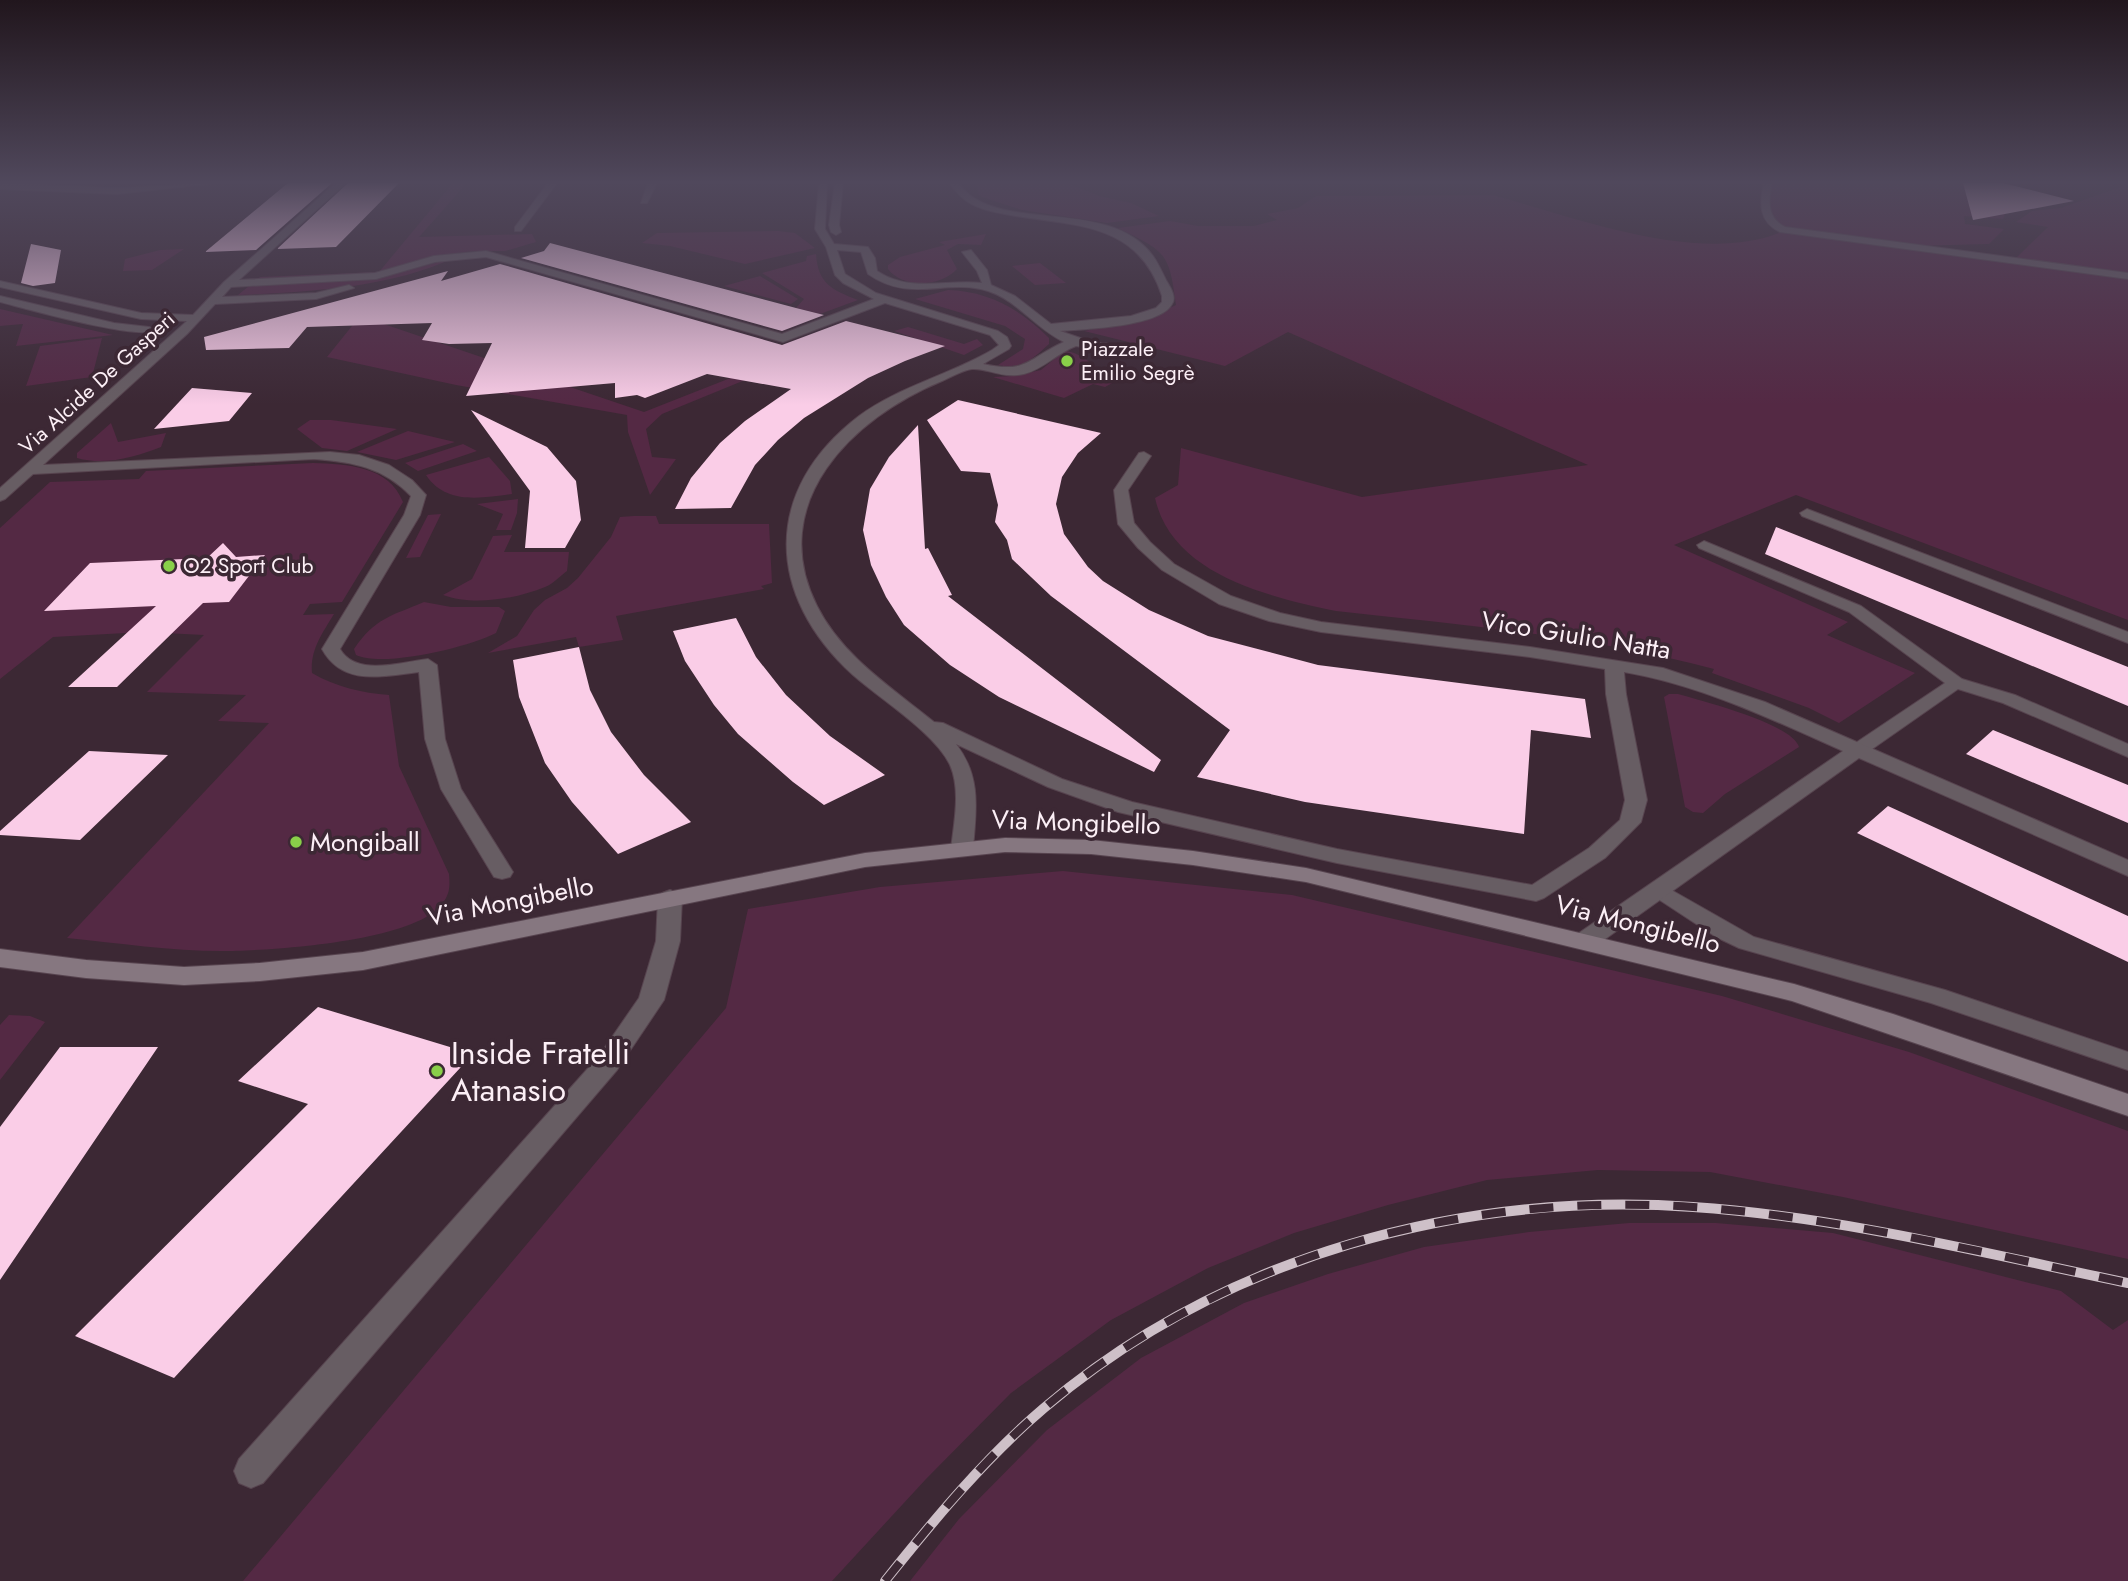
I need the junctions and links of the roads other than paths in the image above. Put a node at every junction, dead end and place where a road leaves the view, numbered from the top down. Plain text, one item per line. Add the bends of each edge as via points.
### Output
1 (259, 257) edge
2 (457, 257) edge
3 (475, 257) edge
4 (496, 257) edge
5 (834, 257) edge
6 (971, 257) edge
7 (1148, 257) edge
8 (1984, 257) edge
9 (870, 258) edge
10 (2128, 276) edge
11 (0, 284) edge
12 (228, 284) junction
13 (985, 287) junction
14 (0, 299) edge
15 (884, 299) junction
16 (212, 300) junction
17 (195, 318) junction
18 (1049, 328) junction
19 (183, 332) junction
20 (1074, 342) junction
21 (1140, 351) dead end
22 (972, 365) junction
23 (1144, 456) dead end
24 (29, 470) junction
25 (0, 496) edge
26 (1807, 513) dead end
27 (1704, 545) dead end
28 (2128, 638) edge
29 (1614, 664) junction
30 (1956, 683) junction
31 (923, 722) junction
32 (1858, 750) junction
33 (2128, 751) edge
34 (962, 849) junction
35 (2128, 869) edge
36 (502, 872) dead end
37 (1659, 890) junction
38 (670, 898) junction
39 (1585, 941) junction
40 (0, 958) edge
41 (2128, 1062) edge
42 (2128, 1105) edge
43 (251, 1471) dead end

1 - 12 street, Via Alcide De Gasperi
2 - 12 street via 376,276
3 - 16 street via 316,296
4 - 15 street via 783,338
5 - 15 street via 840,275 858,289
6 - 13 street via 982,270
7 - 18 street via 1161,276 1167,305 1129,320
8 - 10 street
9 - 13 street via 873,272 892,285
11 - 17 street via 141,316
12 - 16 street, Via Alcide De Gasperi
13 - 18 street via 1011,297
14 - 19 street via 114,326
15 - 22 street via 1003,340 1005,346
16 - 17 street, Via Alcide De Gasperi
17 - 19 street, Via Alcide De Gasperi
18 - 20 street
19 - 24 street, Via Alcide De Gasperi
20 - 21 street
20 - 22 street via 1020,371
22 - 31 street via 880,408 845,435 820,464 799,503 791,546 801,595 826,637 886,695
23 - 29 street, Vico Giulio Natta via 1121,491 1126,524 1168,567 1224,600 1321,627
24 - 25 street, Via Alcide De Gasperi
24 - 36 street via 314,456 345,457 402,476 419,495 412,515 331,649 345,667 359,671 428,665 435,739 452,789
26 - 28 lane
27 - 30 lane via 1855,609
29 - 31 street via 1636,800 1630,822 1597,853 1536,893 1337,856 1126,807 1055,783
29 - 32 street, Vico Giulio Natta via 1712,689
30 - 32 lane
30 - 33 lane via 2009,699
31 - 34 street via 947,742 961,767 966,785
32 - 35 street, Vico Giulio Natta
32 - 37 street
34 - 38 street, Via Mongibello via 865,860
34 - 39 street, Via Mongibello via 1091,847 1193,858 1306,875
37 - 39 street
37 - 41 lane via 1747,943 1937,996
38 - 40 street, Via Mongibello via 363,961 260,972 184,976
38 - 43 street via 668,941 651,1000 608,1063
39 - 42 street, Via Mongibello via 1807,997

